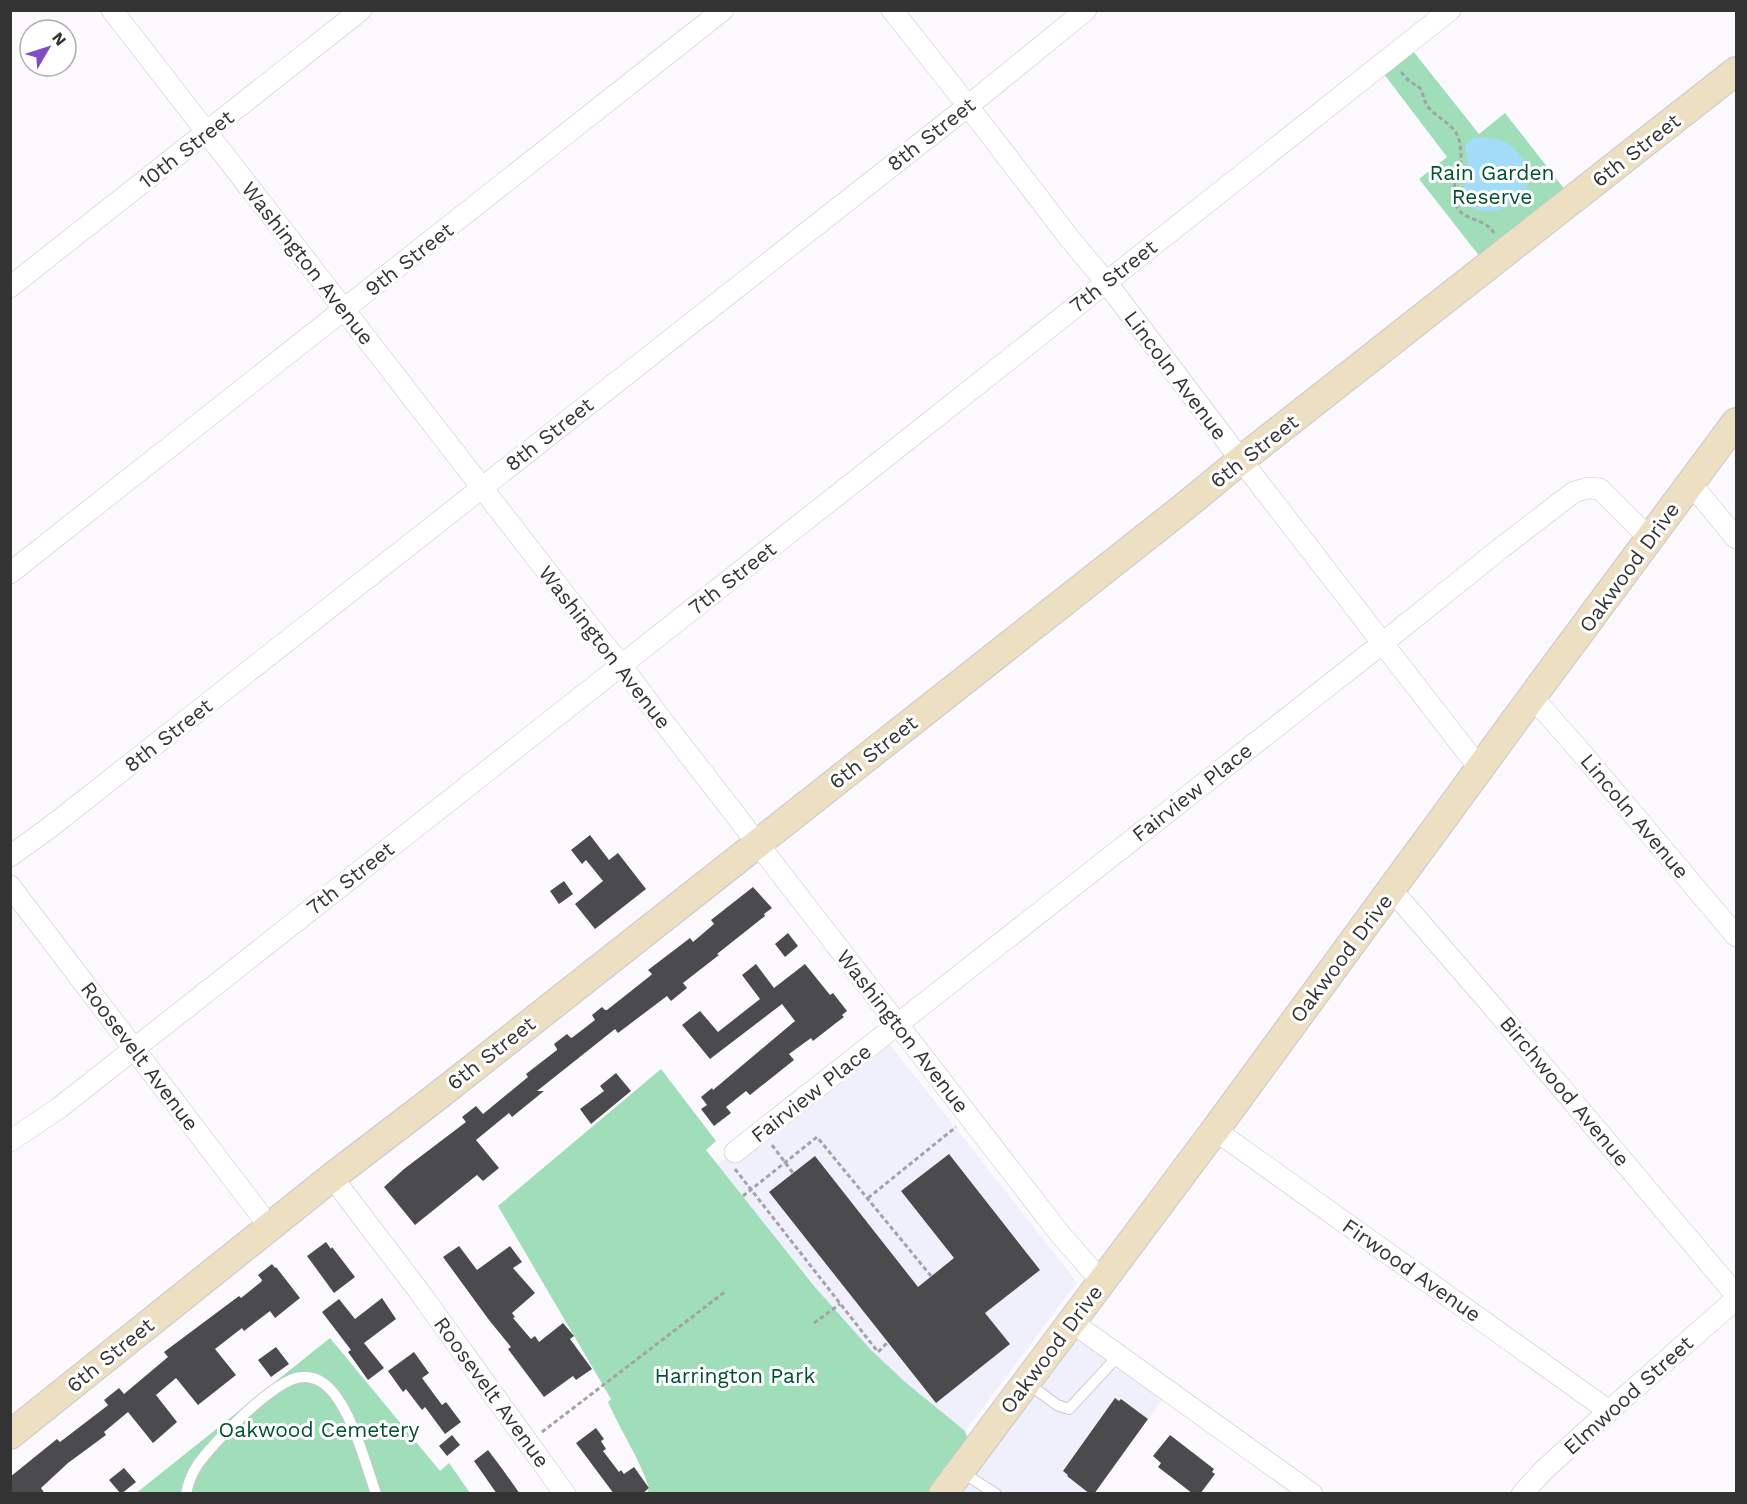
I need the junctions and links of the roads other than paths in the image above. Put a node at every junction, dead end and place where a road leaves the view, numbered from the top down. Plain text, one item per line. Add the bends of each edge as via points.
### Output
1 (112, 10) edge
2 (361, 10) edge
3 (723, 10) edge
4 (892, 10) edge
5 (1086, 10) edge
6 (1450, 10) edge
7 (1737, 71) edge
8 (968, 106) junction
9 (205, 133) junction
10 (1106, 282) junction
11 (10, 286) edge
12 (344, 310) junction
13 (1737, 422) edge
14 (1241, 460) junction
15 (1691, 484) junction
16 (482, 488) junction
17 (1737, 538) edge
18 (1650, 539) junction
19 (10, 573) edge
20 (1383, 642) junction
21 (621, 665) junction
22 (1532, 697) junction
23 (1480, 769) junction
24 (757, 843) junction
25 (10, 856) edge
26 (10, 886) edge
27 (1392, 889) junction
28 (1737, 936) edge
29 (898, 1025) junction
30 (135, 1048) junction
31 (1215, 1130) junction
32 (10, 1141) edge
33 (732, 1157) road end
34 (332, 1177) junction
35 (269, 1226) junction
36 (1102, 1282) junction
37 (1737, 1294) edge
38 (1737, 1299) edge
39 (1072, 1322) junction
40 (1118, 1356) junction
41 (1026, 1382) junction
42 (1609, 1411) junction
43 (10, 1435) edge
44 (951, 1482) edge
45 (186, 1494) edge
46 (376, 1494) edge
47 (565, 1494) edge
48 (996, 1494) edge
49 (1312, 1494) edge
50 (1522, 1494) edge

1 - 9 street, Washington Avenue
2 - 9 street, 10th Street
3 - 12 street, 9th Street
4 - 8 street, Lincoln Avenue
5 - 8 street, 8th Street
6 - 10 street, 7th Street
7 - 14 street, 6th Street
8 - 10 street, Lincoln Avenue
8 - 16 street, 8th Street
9 - 11 street, 10th Street
9 - 12 street, Washington Avenue
10 - 14 street, Lincoln Avenue
10 - 21 street, 7th Street
12 - 16 street, Washington Avenue
12 - 19 street, 9th Street
13 - 15 street, Oakwood Drive
14 - 20 street, Lincoln Avenue
14 - 24 street, 6th Street
15 - 17 street
15 - 18 street, Oakwood Drive
16 - 21 street, Washington Avenue
16 - 25 street, 8th Street
18 - 20 street, Fairview Place via 1600,489 1574,492
18 - 22 street, Oakwood Drive
20 - 23 street, Lincoln Avenue
20 - 29 street, Fairview Place
21 - 24 street, Washington Avenue
21 - 30 street, 7th Street
22 - 23 street, Oakwood Drive
22 - 28 street, Lincoln Avenue
23 - 27 street, Oakwood Drive
24 - 29 street, Washington Avenue
24 - 34 street, 6th Street
26 - 30 street, Roosevelt Avenue
27 - 31 street, Oakwood Drive
27 - 37 street, Birchwood Avenue
29 - 33 street, Fairview Place
29 - 36 street, Washington Avenue via 1060,1234
30 - 32 street, 7th Street
30 - 35 street, Roosevelt Avenue
31 - 36 street, Oakwood Drive
31 - 42 street, Firwood Avenue
34 - 35 street, 6th Street
34 - 47 street, Roosevelt Avenue
35 - 43 street, 6th Street
36 - 39 street, Oakwood Drive
38 - 42 street, Elmwood Street
39 - 40 street
39 - 41 street, Oakwood Drive
40 - 41 lane via 1069,1409
40 - 49 street
41 - 44 street, Oakwood Drive
42 - 50 street, Elmwood Street
44 - 48 lane
45 - 46 lane via 197,1465 238,1420 285,1383 312,1377 326,1384 344,1408

